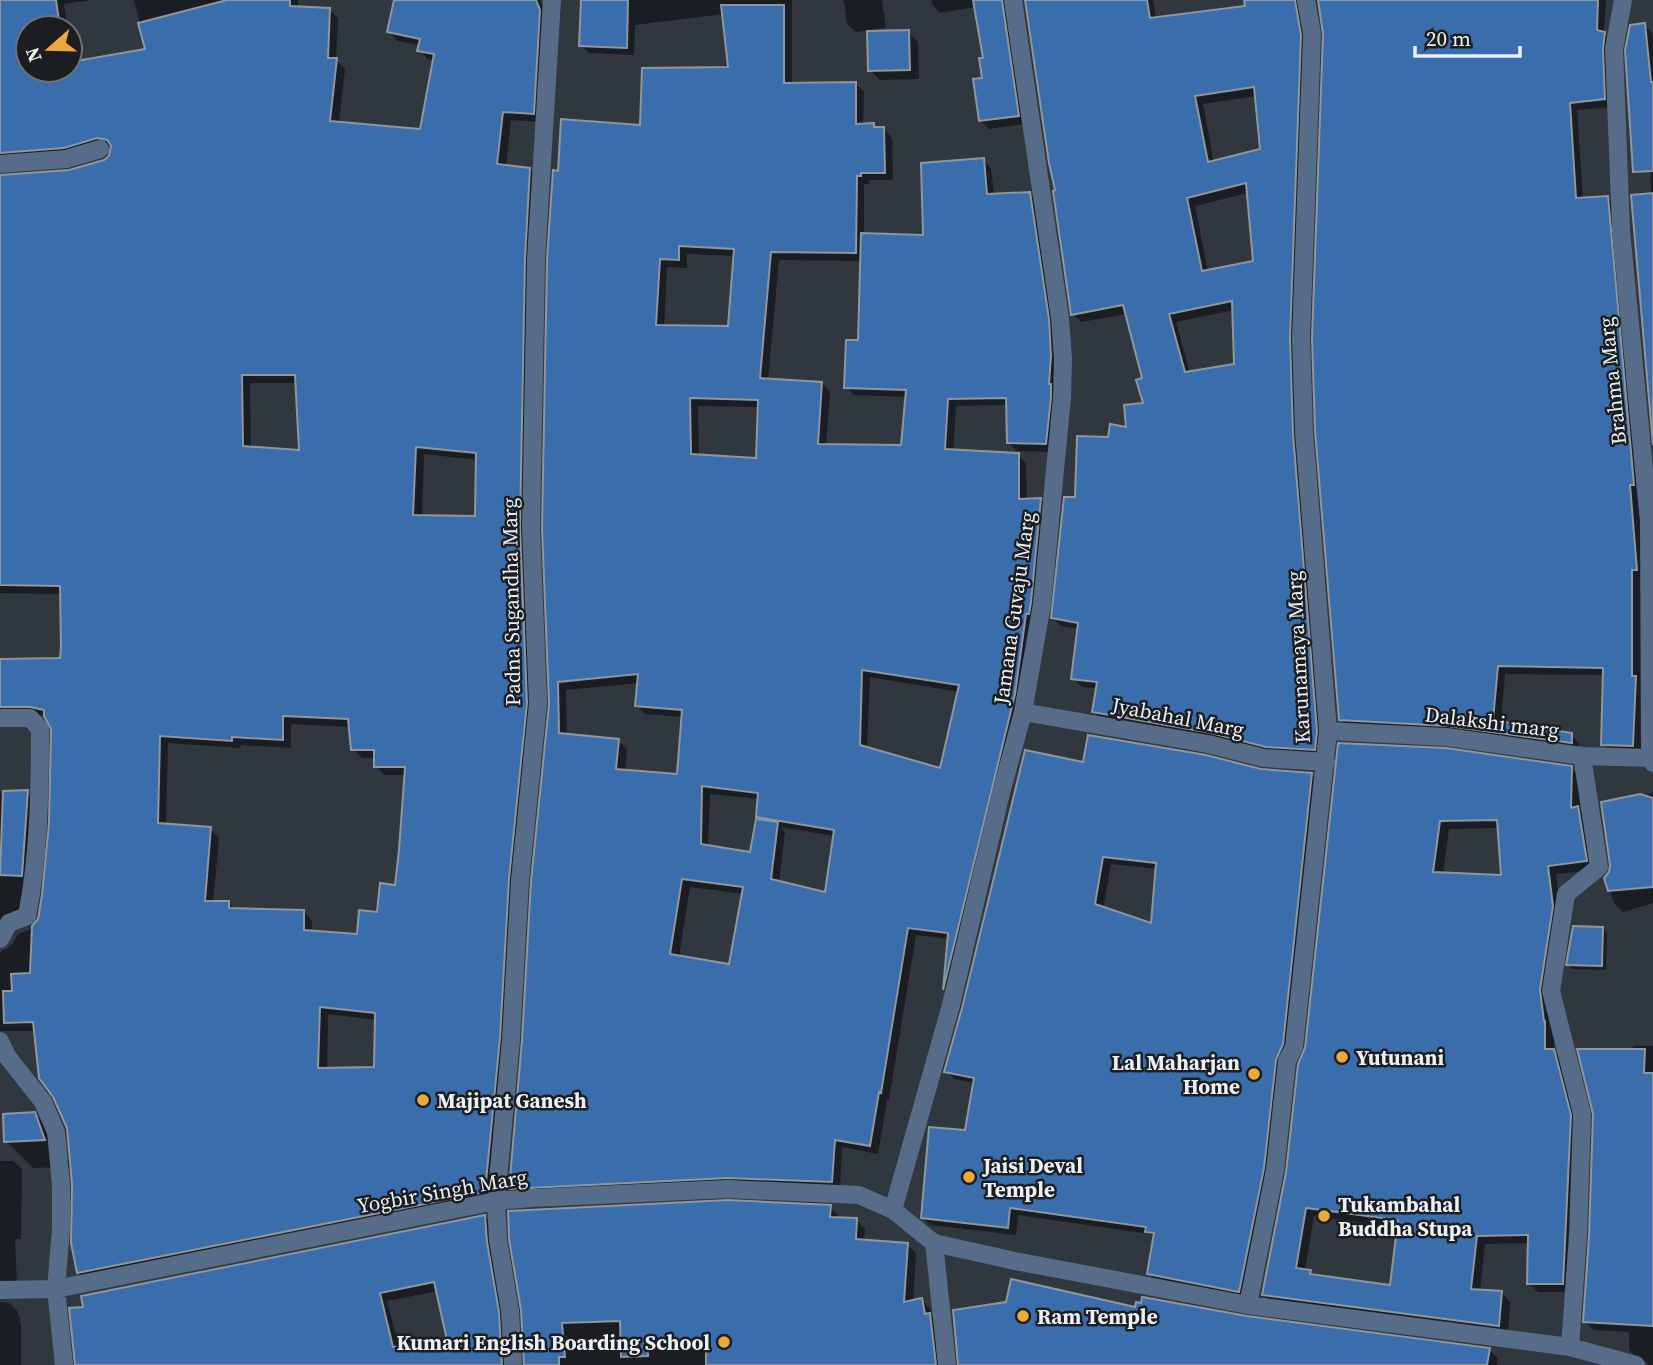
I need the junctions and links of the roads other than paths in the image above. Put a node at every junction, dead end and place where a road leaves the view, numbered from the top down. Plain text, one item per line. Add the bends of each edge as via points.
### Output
1 (552, 0) edge
2 (1013, 0) edge
3 (1306, 0) edge
4 (1623, 0) edge
5 (100, 149) dead end
6 (0, 164) edge
7 (1023, 712) junction
8 (0, 718) edge
9 (1328, 731) junction
10 (1582, 756) junction
11 (1652, 760) edge
12 (1326, 762) junction
13 (0, 939) edge
14 (0, 1041) edge
15 (496, 1202) junction
16 (893, 1210) junction
17 (934, 1243) junction
18 (56, 1289) junction
19 (0, 1290) edge
20 (1248, 1306) junction
21 (1570, 1347) junction
22 (64, 1365) edge
23 (513, 1365) edge
24 (947, 1365) edge
25 (1636, 1365) edge

1 - 15 street, Padna Sugandha Marg via 536,259 531,514 538,703
2 - 7 street, Jamana Guvaju Marg via 1063,359 1042,604
3 - 9 street, Karunamaya Marg via 1312,34 1301,338
4 - 11 street, Brahma Marg via 1614,49 1621,230 1649,522
5 - 6 street via 66,159
7 - 12 street, Jyabahal Marg via 1264,758
7 - 16 street, Jamana Guvaju Marg via 951,1005
8 - 13 street via 30,718 40,729 40,803 27,916 9,923
9 - 10 street, Dalakshi marg via 1447,737
9 - 12 street, Karunamaya Marg
10 - 11 street, Dalakshi marg
10 - 21 street via 1599,867 1566,894 1551,991 1582,1114
12 - 20 street, Karunamaya Marg via 1294,1047 1287,1061 1275,1170
14 - 18 street via 43,1102 56,1132 61,1229
15 - 16 street, Yogbir Singh Marg via 728,1189 859,1195
15 - 18 street, Yogbir Singh Marg
15 - 23 street, Padna Sugandha Marg
16 - 17 street, Yogbir Singh Marg
17 - 20 street
17 - 24 street
18 - 19 street, Yogbir Singh Marg
18 - 22 street
20 - 21 street
21 - 25 street

